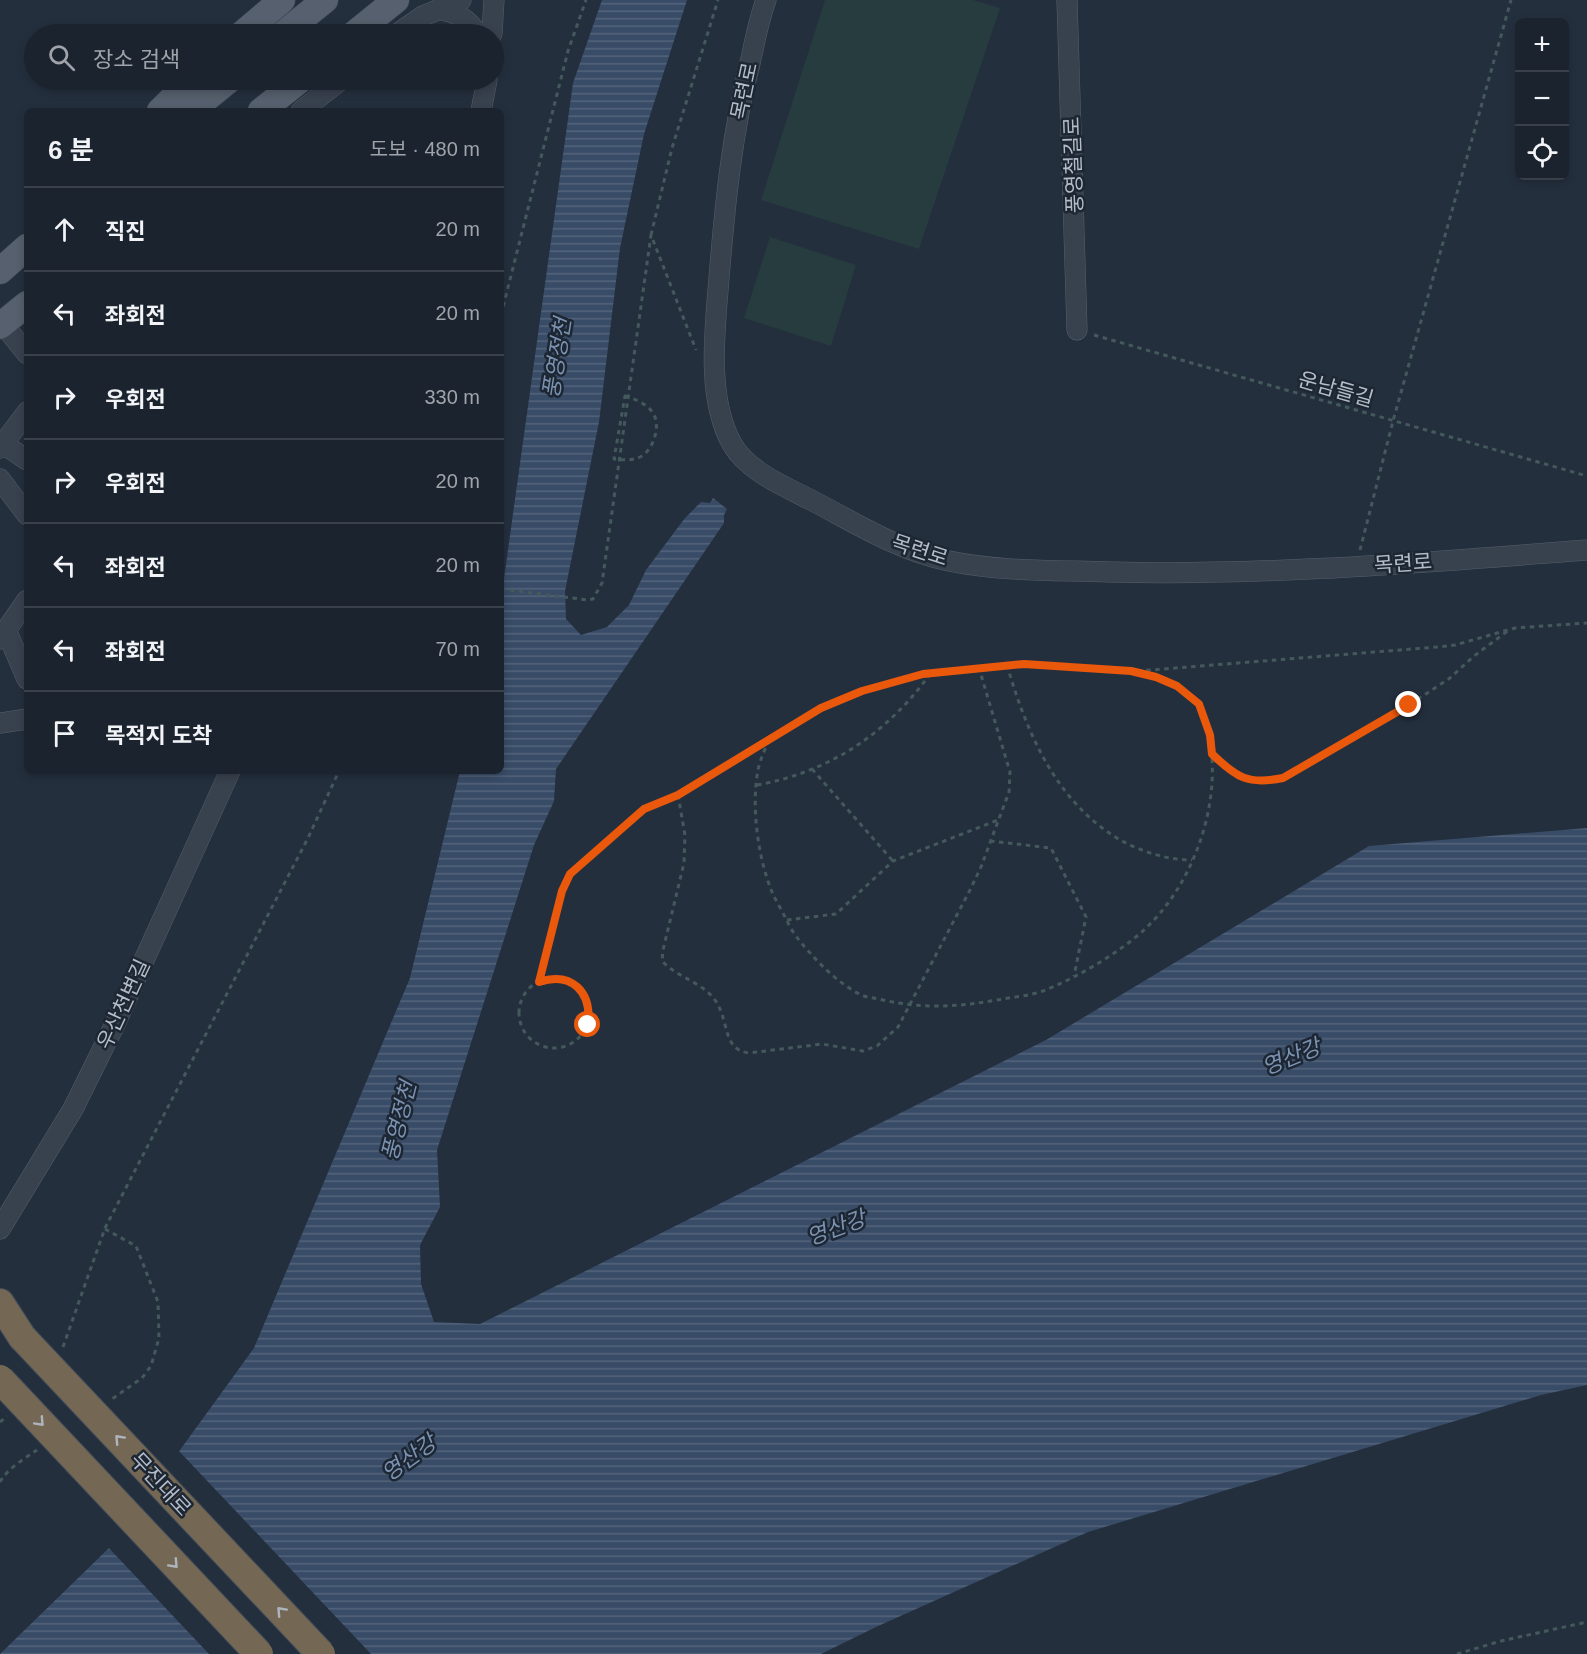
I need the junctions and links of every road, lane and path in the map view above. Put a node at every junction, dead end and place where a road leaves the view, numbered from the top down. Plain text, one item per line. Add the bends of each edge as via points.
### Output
1 (282, 0) edge
2 (325, 0) edge
3 (396, 0) edge
4 (461, 0) edge
5 (494, 0) edge
6 (586, 0) edge
7 (718, 0) edge
8 (766, 0) edge
9 (1067, 0) edge
10 (1511, 0) edge
11 (438, 9) junction
12 (254, 24) edge
13 (295, 24) edge
14 (366, 24) edge
15 (412, 24) edge
16 (469, 24) edge
17 (493, 24) edge
18 (181, 90) edge
19 (217, 90) edge
20 (287, 90) edge
21 (328, 90) edge
22 (485, 90) edge
23 (163, 108) edge
24 (195, 108) edge
25 (265, 108) edge
26 (305, 108) edge
27 (482, 108) edge
28 (651, 236) junction
29 (24, 250) edge
30 (0, 271) edge
31 (504, 303) edge
32 (14, 315) edge
33 (1077, 330) joint
34 (24, 345) edge
35 (696, 351) dead end
36 (628, 397) junction
37 (24, 416) edge
38 (1393, 421) junction
39 (2, 446) edge
40 (24, 458) edge
41 (620, 460) junction
42 (1587, 476) edge
43 (0, 479) edge
44 (24, 510) edge
45 (1587, 550) edge
46 (1356, 567) junction
47 (504, 589) edge
48 (24, 604) edge
49 (1587, 623) edge
50 (1511, 629) junction
51 (3, 635) edge
52 (1007, 665) junction
53 (979, 668) junction
54 (1131, 671) junction
55 (24, 674) edge
56 (930, 674) junction
57 (24, 719) edge
58 (0, 722) edge
59 (770, 738) junction
60 (1212, 754) junction
61 (812, 769) junction
62 (229, 774) edge
63 (338, 774) edge
64 (757, 785) junction
65 (678, 795) junction
66 (998, 820) junction
67 (990, 841) junction
68 (1192, 860) junction
69 (893, 861) junction
70 (787, 920) junction
71 (1074, 977) junction
72 (539, 982) junction
73 (908, 1006) junction
74 (105, 1228) junction
75 (0, 1229) edge
76 (0, 1303) edge
77 (0, 1315) edge
78 (22, 1337) junction
79 (62, 1351) dead end
80 (0, 1379) edge
81 (103, 1405) dead end
82 (8, 1416) dead end
83 (0, 1422) edge
84 (44, 1446) dead end
85 (0, 1482) edge
86 (1587, 1622) edge
87 (259, 1654) edge
88 (321, 1654) edge
89 (1457, 1654) edge

1 - 12 main road
2 - 13 main road
3 - 14 main road
4 - 11 street
5 - 17 street
6 - 31 path via 562,71
7 - 28 path via 672,148
8 - 46 street, 목련로 via 739,104 725,194 715,342 717,403 723,426 746,461 777,483 868,531 947,560 1003,569 1170,573
9 - 33 street, 풍영철길로
10 - 38 path
11 - 15 street
11 - 16 street via 458,14
18 - 23 main road
19 - 24 main road
20 - 25 main road
21 - 26 street
22 - 27 street
28 - 35 path
28 - 36 path
29 - 30 main road
32 - 34 street
33 - 38 path, 운남들길
36 - 41 path
36 - 41 path via 653,412 656,435 643,455
37 - 39 street
38 - 42 path, 운남들길
38 - 46 path
39 - 40 street
41 - 47 path via 602,583 593,599
43 - 44 street
45 - 46 street, 목련로
48 - 51 street
49 - 50 path
50 - 54 path via 1437,647
50 - 60 path via 1418,700 1283,778 1262,783 1247,780
51 - 55 street
52 - 53 path
52 - 54 path
52 - 68 path via 1028,727 1070,799 1106,832 1139,850
53 - 56 path
53 - 66 path via 1010,772 1009,792
54 - 60 path via 1177,686 1199,704
56 - 59 path via 838,700
56 - 61 path via 887,724 860,744
57 - 58 street
59 - 64 path via 758,769
59 - 65 path
60 - 68 path via 1209,810
61 - 64 path
61 - 69 path
62 - 75 street, 우산천변길 via 73,1108
63 - 74 path
64 - 70 path via 755,811 760,850 772,891
65 - 72 path via 644,809 570,874
65 - 73 path via 685,835 684,863 662,961 706,989 717,1004 731,1045 738,1052 822,1044 863,1052 889,1037
66 - 67 path
66 - 69 path
67 - 71 path via 1051,848 1086,917
67 - 73 path via 970,890
68 - 71 path via 1176,894 1145,929
69 - 70 path via 836,914
70 - 73 path via 826,971 862,995
71 - 73 path via 1040,992 961,1006
72 - 72 path via 523,996 519,1018 522,1029 529,1038 549,1048 573,1044 588,1025 587,1000 571,982 549,978
74 - 79 path
74 - 81 path via 136,1246 158,1302 159,1338 151,1366 142,1378
76 - 78 highway
77 - 78 highway, 무진대로
88 -> 78 highway, 무진대로, bridge
80 -> 87 highway, bridge
82 - 83 path
84 - 85 path via 22,1459
86 - 89 path

